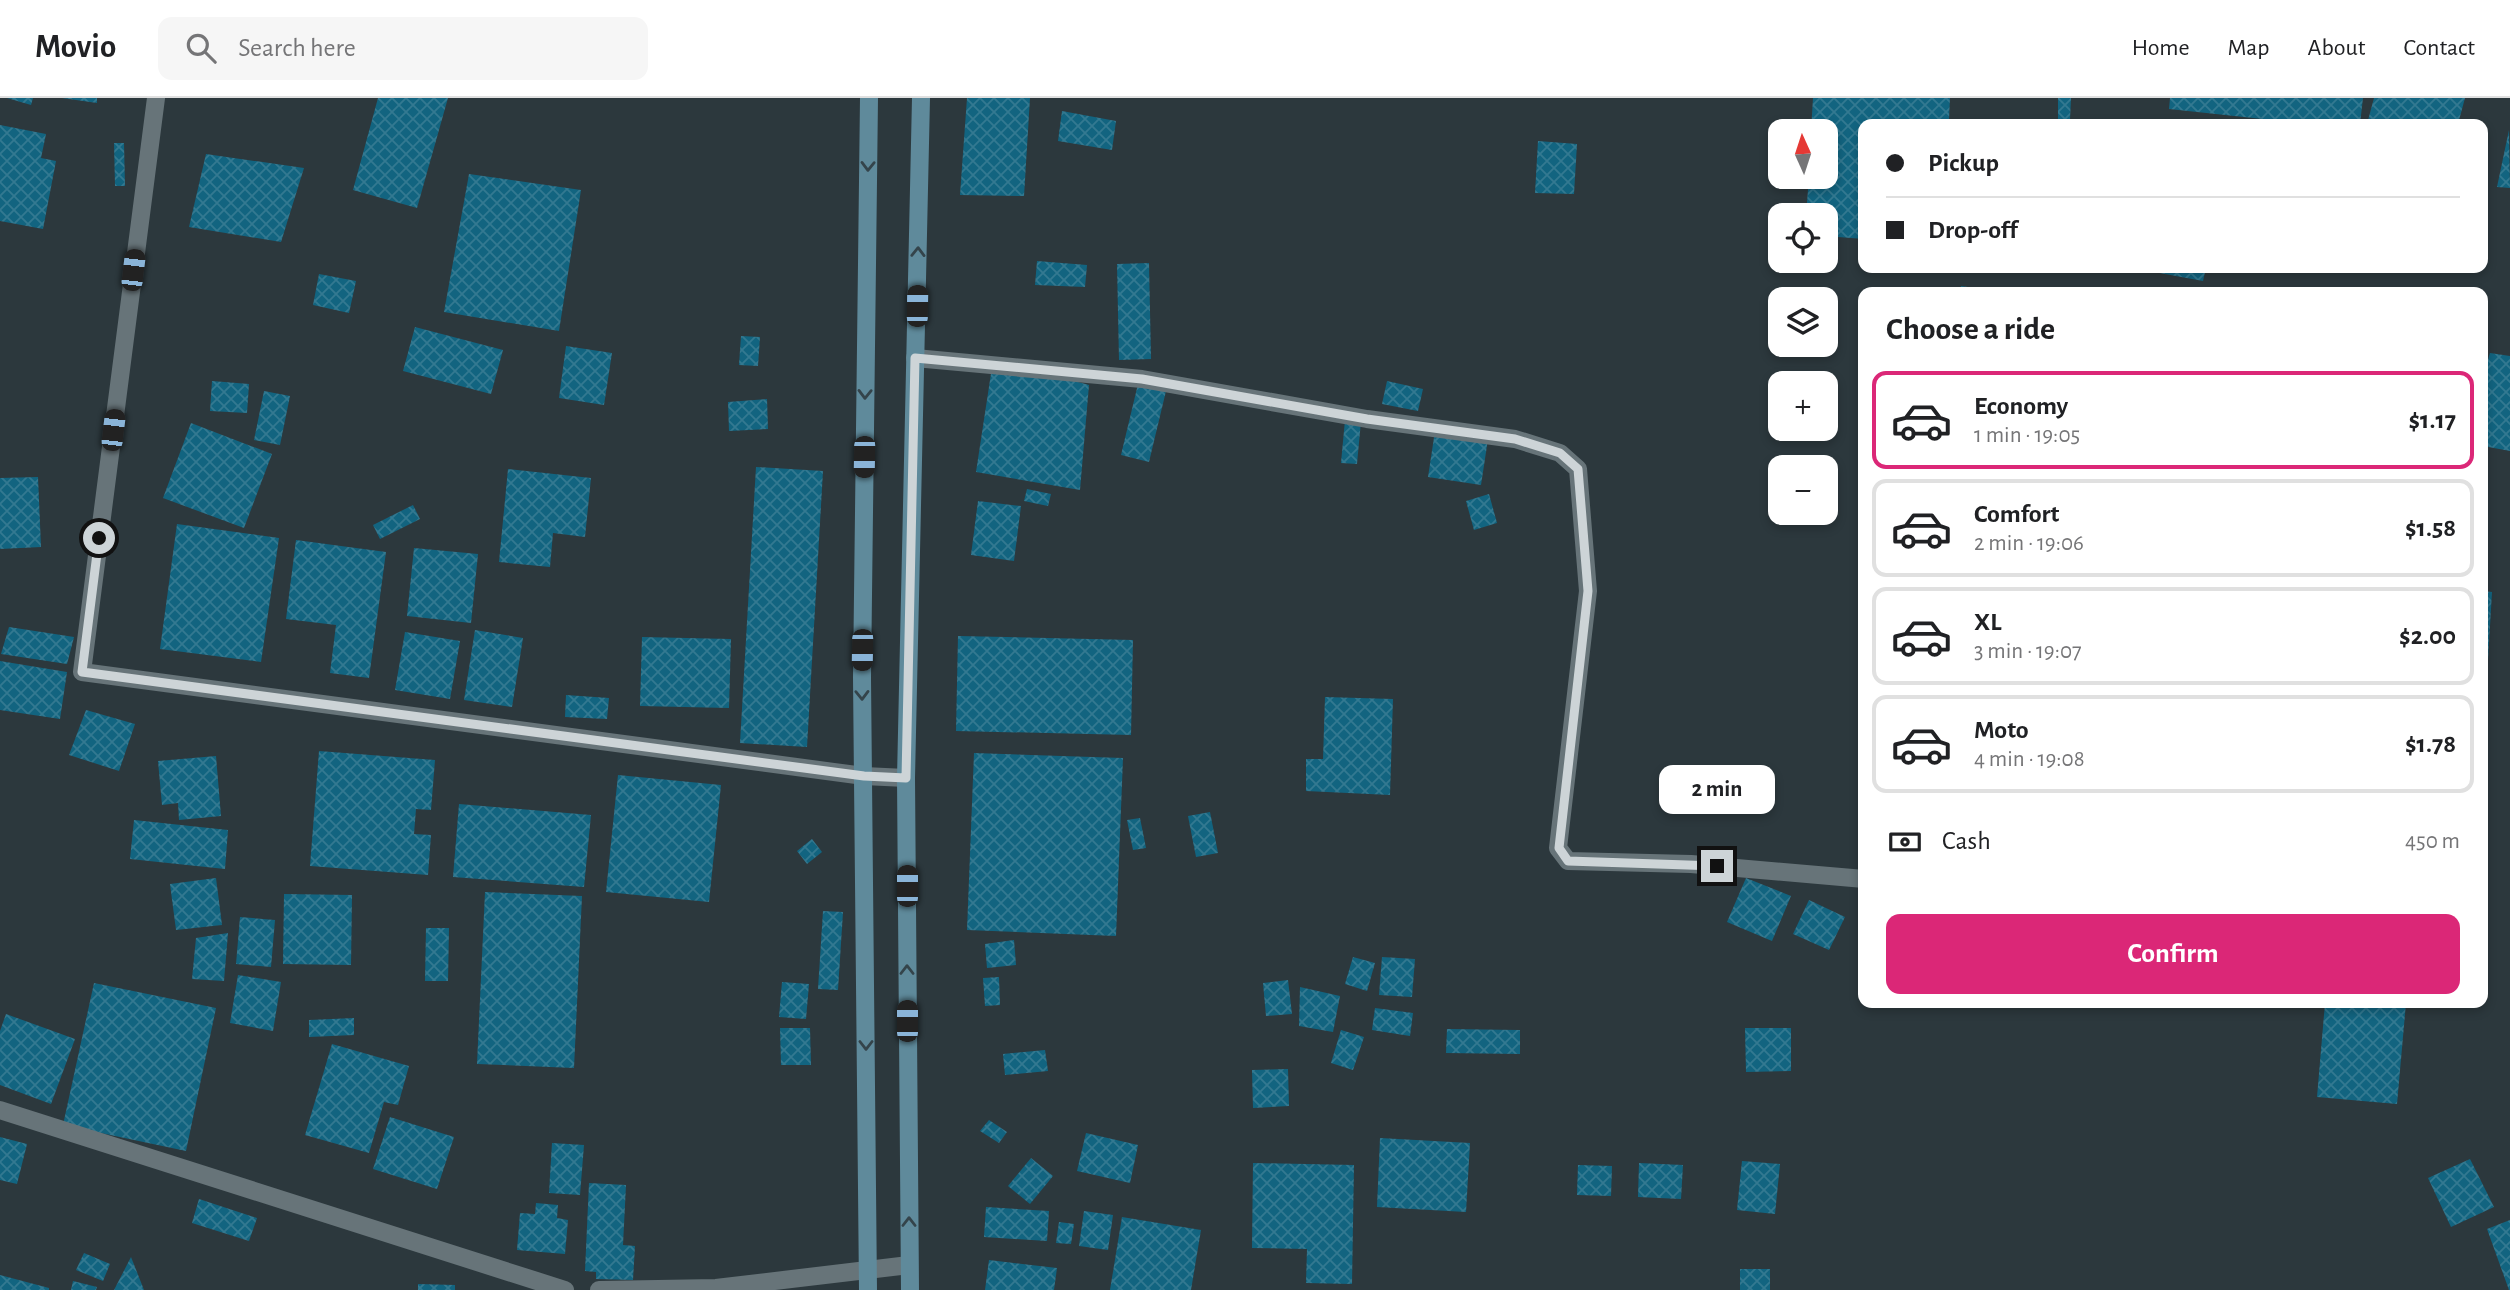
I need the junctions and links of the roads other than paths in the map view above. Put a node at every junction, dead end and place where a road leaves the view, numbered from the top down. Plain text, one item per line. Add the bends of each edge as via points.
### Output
1 (156, 98) edge
2 (869, 98) edge
3 (921, 98) edge
4 (915, 358) junction
5 (864, 776) junction
6 (906, 778) junction
7 (1858, 878) edge
8 (0, 1110) edge
9 (909, 1265) junction
10 (868, 1270) junction
11 (565, 1290) edge
12 (599, 1290) edge
13 (868, 1290) edge
14 (910, 1290) edge

1 - 5 street via 82,672
2 -> 5 main road
4 -> 3 main road
4 - 6 main road
4 - 7 street via 1142,379 1367,419 1515,439 1560,453 1578,469 1588,591 1559,848 1568,861 1691,864
5 - 6 street
5 -> 10 main road
9 -> 6 main road
8 - 11 street
9 - 10 street
9 - 14 main road
10 - 12 street via 716,1288
10 - 13 main road

